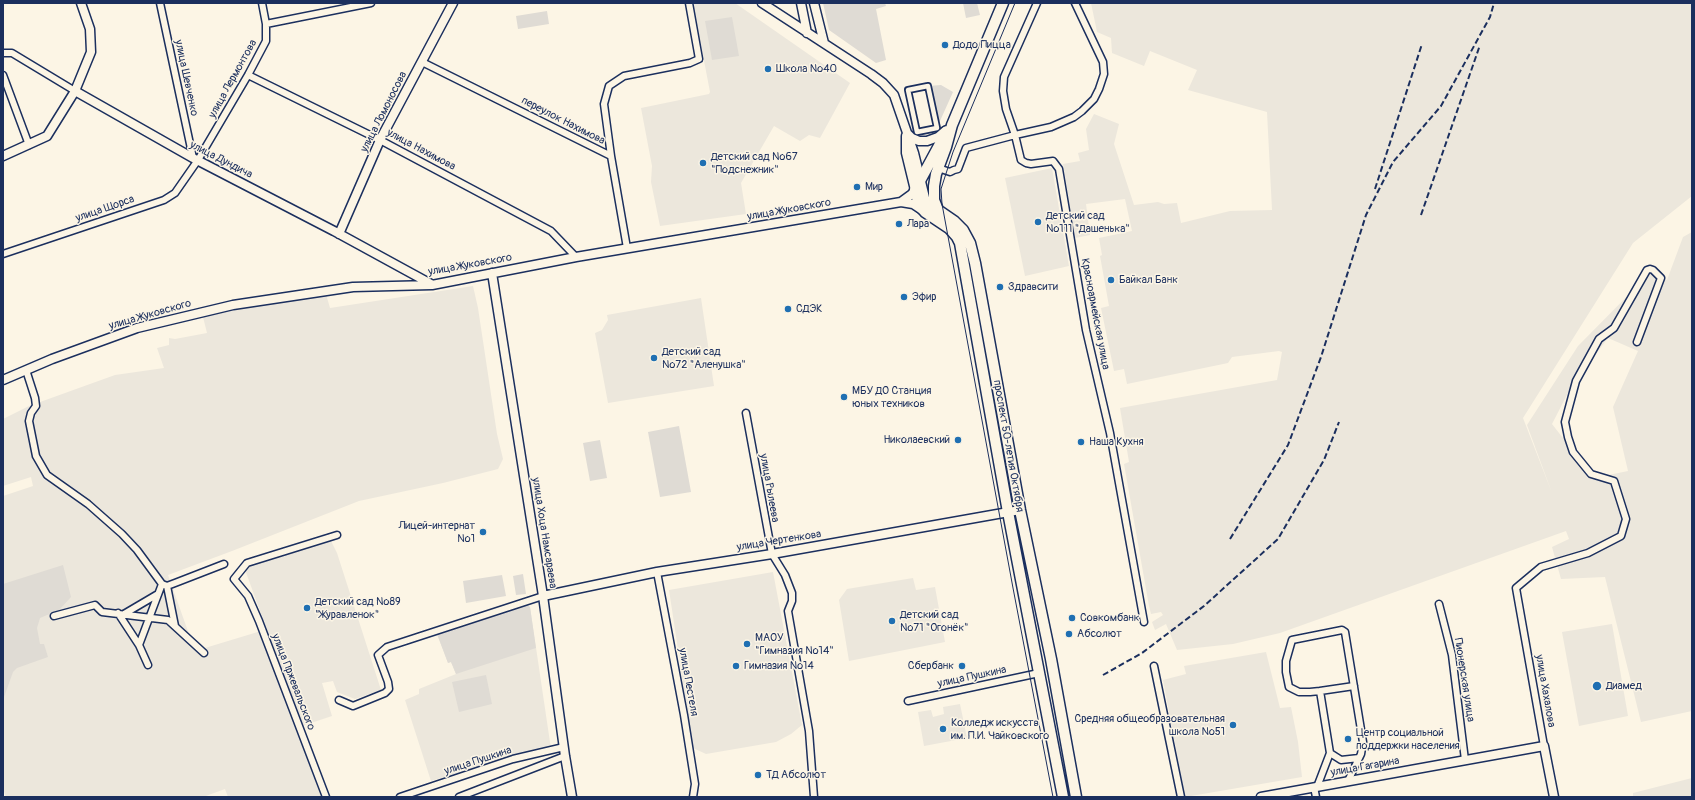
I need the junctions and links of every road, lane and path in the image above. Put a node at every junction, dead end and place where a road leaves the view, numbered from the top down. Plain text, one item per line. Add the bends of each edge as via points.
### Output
1 (81, 3) edge
2 (160, 3) edge
3 (262, 3) edge
4 (371, 3) edge
5 (453, 3) edge
6 (689, 3) edge
7 (762, 3) edge
8 (801, 3) edge
9 (814, 3) edge
10 (1003, 3) edge
11 (1036, 3) edge
12 (1075, 3) edge
13 (266, 24) junction
14 (807, 33) junction
15 (824, 43) junction
16 (3, 53) edge
17 (422, 62) junction
18 (3, 75) edge
19 (248, 75) junction
20 (75, 91) junction
21 (952, 124) junction
22 (906, 131) junction
23 (916, 132) joint
24 (1015, 136) junction
25 (380, 140) junction
26 (29, 145) junction
27 (3, 156) edge
28 (611, 156) junction
29 (195, 159) junction
30 (938, 168) junction
31 (921, 179) junction
32 (915, 190) junction
33 (901, 202) junction
34 (925, 212) junction
35 (943, 214) junction
36 (339, 234) junction
37 (627, 248) junction
38 (3, 254) edge
39 (576, 257) junction
40 (492, 273) junction
41 (432, 284) junction
42 (1637, 342) dead end
43 (26, 370) junction
44 (3, 380) edge
45 (746, 413) dead end
46 (1020, 510) junction
47 (1008, 512) junction
48 (337, 535) dead end
49 (772, 554) junction
50 (224, 564) dead end
51 (657, 572) junction
52 (164, 585) junction
53 (158, 594) junction
54 (542, 596) junction
55 (1440, 604) dead end
56 (121, 613) junction
57 (54, 616) dead end
58 (150, 617) junction
59 (1144, 622) dead end
60 (175, 626) junction
61 (139, 645) junction
62 (204, 653) dead end
63 (148, 665) dead end
64 (1154, 666) dead end
65 (1039, 673) junction
66 (1354, 686) junction
67 (1320, 691) junction
68 (339, 700) dead end
69 (908, 701) dead end
70 (1544, 746) junction
71 (564, 751) junction
72 (1330, 753) junction
73 (1359, 758) junction
74 (1465, 760) junction
75 (1348, 781) junction
76 (1316, 787) junction
77 (326, 797) edge
78 (400, 797) edge
79 (459, 797) edge
80 (572, 797) edge
81 (694, 797) edge
82 (814, 797) edge
83 (1063, 797) edge
84 (1076, 797) edge
85 (1180, 797) edge
86 (1261, 797) edge
87 (1316, 797) edge
88 (1554, 797) edge

1 - 20 street via 90,29 91,52
2 - 29 street, улица Шевченко
3 - 13 street, улица Лермонтова
4 - 13 street
5 - 17 street, улица Ломоносова
6 - 28 street via 699,59 624,76 609,86 604,104
7 - 14 street
8 - 14 street
9 - 15 street
10 - 21 main road, проспект 50-летия Октября
11 - 24 street via 1004,77 1006,109
12 - 24 street via 1103,62 1104,74 1099,89 1094,99 1074,117 1051,127
13 - 19 street, улица Лермонтова via 266,41
14 - 15 street
15 - 22 street via 887,87 897,99
16 - 20 street, улица Дундича via 12,53
17 - 25 street, улица Ломоносова
17 - 28 street, переулок Нахимова
18 - 26 street
19 - 25 street, улица Нахимова
19 - 29 street, улица Лермонтова
20 - 26 street via 46,136
20 - 29 street, улица Дундича
21 - 22 street via 938,137 927,141 912,138
21 - 30 main road, проспект 50-летия Октября
21 - 31 main road, проспект 50-летия Октября
22 - 31 street
22 - 32 street via 906,153
23 - 23 street via 908,90 928,86 937,128
24 - 30 street via 966,148 958,168 950,172
24 - 59 street, Красноармейская улица via 1021,160 1031,164 1053,161 1059,169 1086,330 1110,433
25 - 36 street, улица Ломоносова
25 - 39 street, улица Нахимова via 551,231
26 - 27 street
28 - 37 street, переулок Нахимова
29 - 36 street, улица Дундича
29 - 38 street, улица Щорса via 175,193 164,200
30 - 35 main road, проспект 50-летия Октября via 934,200 938,210
31 - 32 main road, проспект 50-летия Октября
31 - 35 street via 926,202
32 - 33 street
32 - 34 main road, проспект 50-летия Октября via 919,205
33 - 34 street via 913,204
33 - 37 street, улица Жуковского
34 - 47 main road, проспект 50-летия Октября via 949,228 960,243
35 - 46 main road, проспект 50-летия Октября via 963,230 970,243
36 - 41 street, улица Дундича
37 - 39 street, улица Жуковского
39 - 40 street, улица Жуковского
40 - 41 street, улица Жуковского
40 - 54 street, улица Хоца Намсараева
41 - 43 street, улица Жуковского via 353,287 233,305 137,328
42 - 70 street, улица Хахалова via 1661,278 1650,269 1647,270 1614,328 1599,339 1576,381 1565,422 1573,452 1590,474 1614,481 1626,518 1621,536 1588,553 1541,567 1516,588
43 - 44 street, улица Жуковского
43 - 52 street via 36,406 29,421 36,456 42,468 47,475 88,504 122,534
45 - 49 street, улица Рылеева
46 - 47 street, улица Чертенкова
46 - 84 main road, проспект 50-летия Октября
47 - 49 street, улица Чертенкова
47 - 65 main road, проспект 50-летия Октября
48 - 77 street, улица Пржевальского via 247,563 234,579 248,596 259,621
49 - 51 street, улица Чертенкова
49 - 82 street, улица Рылеева via 792,593 788,611 809,731
50 - 52 street
51 - 54 street, улица Чертенкова
51 - 81 street, улица Пестеля via 687,735 695,784
52 - 53 street
52 - 60 street
53 - 56 street
53 - 58 street
54 - 68 street via 387,647 378,655 389,689 353,706
54 - 71 street, улица Хоца Намсараева
55 - 74 street, Пионерская улица via 1452,654
56 - 57 street via 102,612 95,605
56 - 58 street
56 - 61 street
58 - 60 street via 168,620
58 - 61 street
60 - 62 street
61 - 63 street
64 - 85 street
65 - 69 street, улица Пушкина
65 - 83 main road, проспект 50-летия Октября
66 - 67 street
66 - 67 street via 1344,630 1292,640 1286,661 1289,687 1299,692
66 - 73 street via 1363,742
67 - 72 street
70 - 74 street, улица Гагарина
70 - 88 street, улица Хахалова
71 - 78 street, улица Пушкина via 513,759
71 - 79 street
71 - 80 street, улица Хоца Намсараева
72 - 73 street via 1342,760
72 - 76 street
73 - 75 street
74 - 75 street, улица Гагарина
75 - 76 street, улица Гагарина
76 - 86 street, улица Гагарина
76 - 87 street

